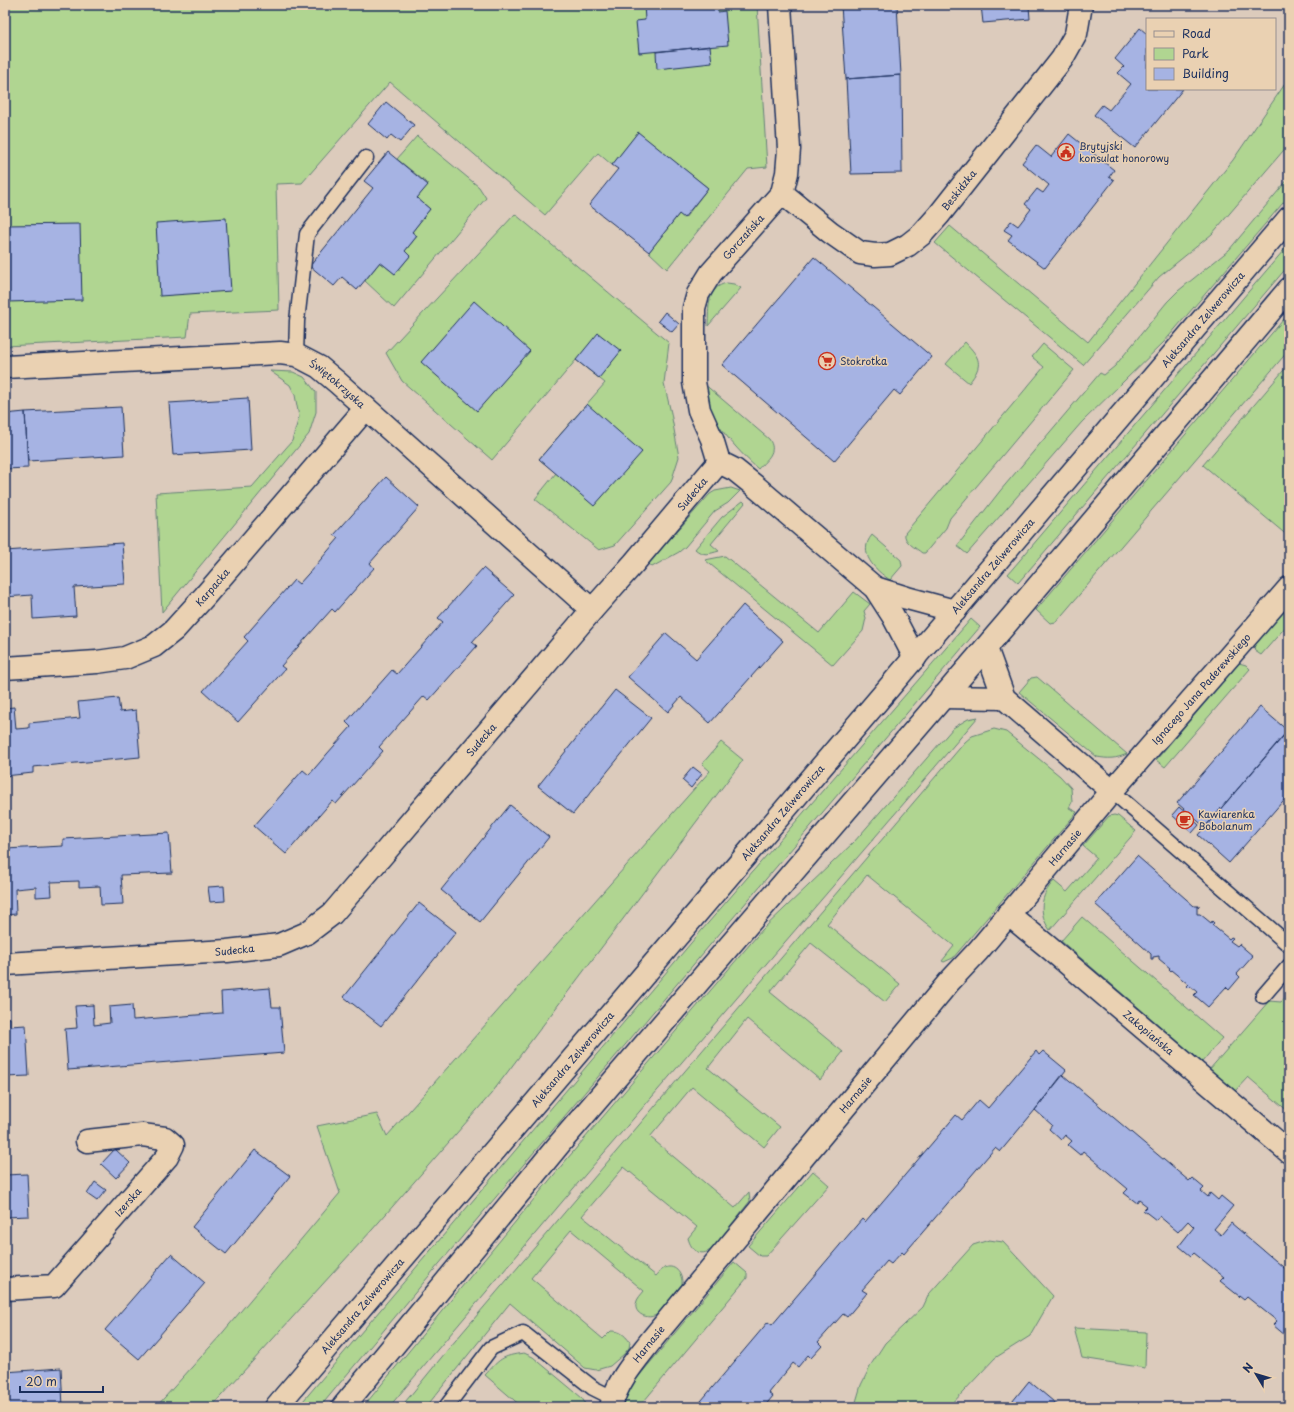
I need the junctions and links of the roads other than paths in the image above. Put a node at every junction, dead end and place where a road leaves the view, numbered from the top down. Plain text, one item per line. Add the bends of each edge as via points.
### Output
1 (780, 5) edge
2 (1081, 5) edge
3 (366, 158) dead end
4 (782, 193) junction
5 (1289, 218) edge
6 (1289, 288) edge
7 (296, 355) junction
8 (5, 367) edge
9 (366, 408) junction
10 (719, 462) junction
11 (875, 588) junction
12 (1289, 588) edge
13 (592, 610) junction
14 (955, 611) junction
15 (986, 648) junction
16 (915, 658) junction
17 (5, 668) edge
18 (942, 698) junction
19 (1004, 698) junction
20 (1112, 791) junction
21 (1008, 914) junction
22 (1289, 945) edge
23 (5, 964) edge
24 (1289, 966) edge
25 (1262, 996) dead end
26 (87, 1141) dead end
27 (1289, 1152) edge
28 (5, 1289) edge
29 (612, 1403) edge
30 (276, 1407) edge
31 (343, 1407) edge
32 (446, 1407) edge

1 - 4 street, Gorczańska via 789,150
2 - 4 street, Beskidzka via 1076,34 1062,59 939,216 908,245 890,254 860,253
3 - 7 lane via 307,234 297,321
4 - 10 street, Gorczańska via 711,273 698,294 694,308 694,382 699,410
5 - 14 street, Aleksandra Zelwerowicza
6 - 15 street
7 - 8 street, Świętokrzyska via 280,353
7 - 9 street, Świętokrzyska via 319,367
9 - 13 street, Świętokrzyska
9 - 17 street, Karpacka via 204,597 174,630 154,646 125,658
10 - 11 street via 735,470 755,486
10 - 13 street, Sudecka
11 - 14 street
11 - 16 street
12 - 20 street, Ignacego Jana Paderewskiego
13 - 23 street, Sudecka via 332,914 307,934 279,945 227,951
14 - 16 street, Aleksandra Zelwerowicza
15 - 18 street
15 - 19 street
16 - 30 street, Aleksandra Zelwerowicza
18 - 19 street
18 - 31 street via 561,1142
19 - 20 street
20 - 21 street, Harnasie
20 - 22 lane
21 - 27 street, Zakopiańska
21 - 29 street, Harnasie via 653,1338 629,1369
24 - 25 lane
26 - 28 street, Izerska via 142,1135 165,1138 173,1145 167,1157 54,1286
29 - 32 lane via 523,1333 491,1348

